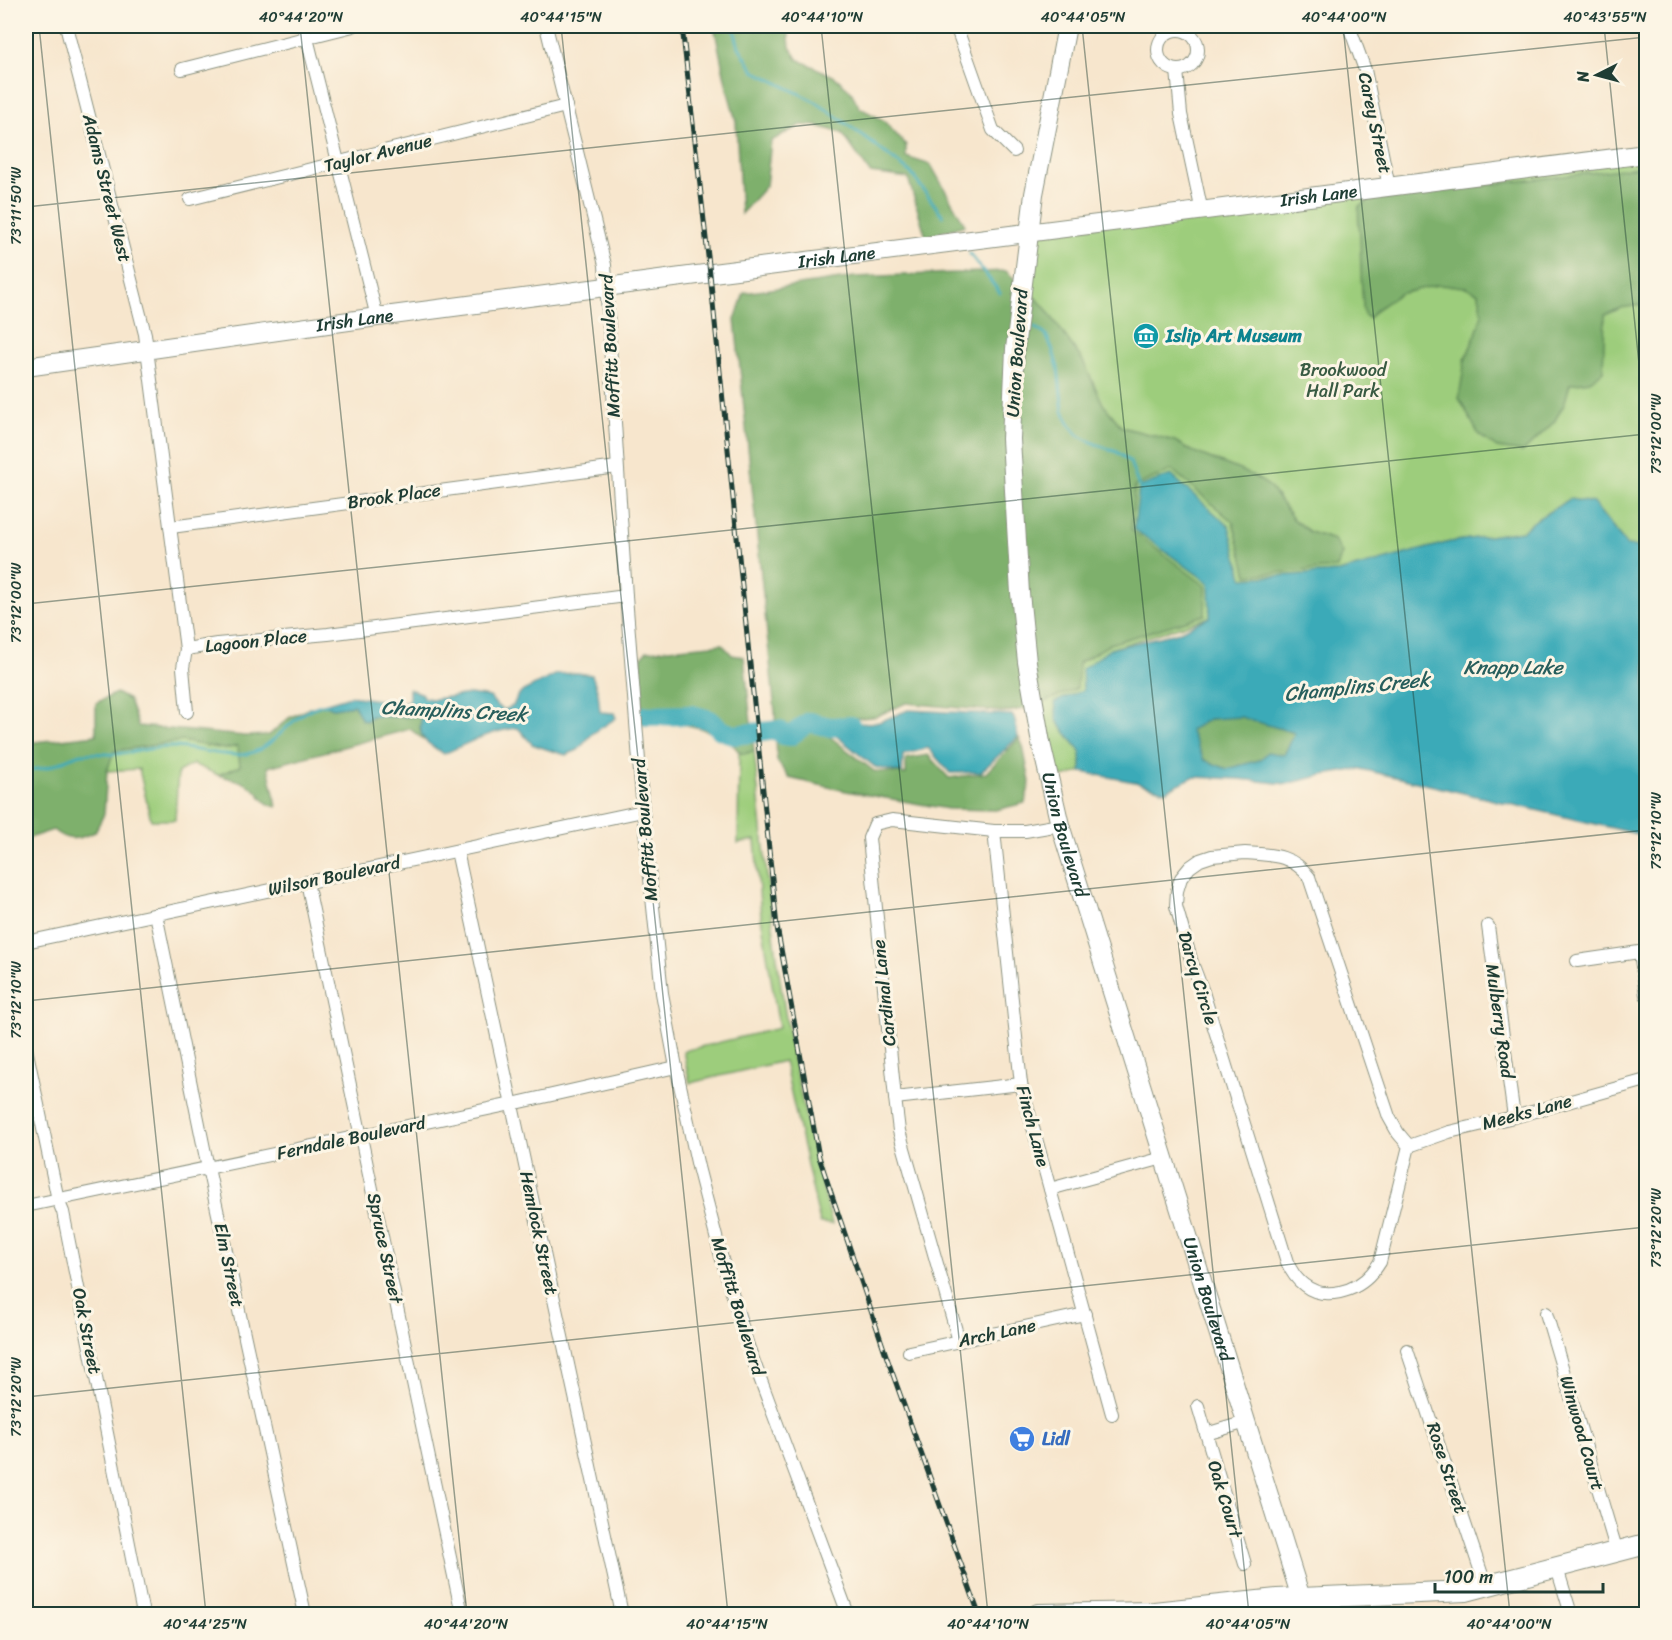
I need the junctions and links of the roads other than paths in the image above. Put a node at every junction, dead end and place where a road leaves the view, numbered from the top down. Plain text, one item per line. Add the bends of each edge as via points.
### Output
1 (66, 26) edge
2 (353, 26) edge
3 (546, 26) edge
4 (956, 26) edge
5 (1067, 26) edge
6 (1349, 26) edge
7 (306, 31) edge
8 (182, 69) dead end
9 (1177, 70) dead end
10 (566, 106) junction
11 (1014, 151) dead end
12 (1647, 154) edge
13 (338, 162) junction
14 (1389, 187) junction
15 (190, 199) dead end
16 (1202, 212) junction
17 (1029, 234) junction
18 (607, 287) junction
19 (377, 317) junction
20 (147, 350) junction
21 (26, 367) edge
22 (617, 467) junction
23 (171, 527) junction
24 (626, 596) junction
25 (186, 649) junction
26 (187, 712) dead end
27 (643, 811) junction
28 (1060, 825) junction
29 (994, 831) junction
30 (457, 851) junction
31 (307, 882) junction
32 (156, 914) junction
33 (1488, 926) dead end
34 (26, 942) edge
35 (1643, 951) edge
36 (1577, 961) dead end
37 (1647, 995) edge
38 (26, 1048) edge
39 (676, 1067) junction
40 (1647, 1080) edge
41 (1021, 1084) junction
42 (895, 1098) junction
43 (512, 1104) junction
44 (1514, 1117) junction
45 (361, 1135) junction
46 (1409, 1146) junction
47 (1163, 1158) junction
48 (208, 1168) junction
49 (1050, 1189) junction
50 (58, 1200) junction
51 (26, 1206) edge
52 (1546, 1313) dead end
53 (1085, 1314) junction
54 (959, 1341) junction
55 (1407, 1350) dead end
56 (909, 1352) dead end
57 (1198, 1406) dead end
58 (1112, 1414) dead end
59 (1246, 1422) junction
60 (1206, 1434) junction
61 (1647, 1544) edge
62 (1617, 1552) junction
63 (1245, 1564) dead end
64 (1557, 1568) junction
65 (1486, 1587) junction
66 (1303, 1606) edge
67 (1145, 1613) edge
68 (143, 1614) edge
69 (305, 1614) edge
70 (462, 1614) edge
71 (622, 1614) edge
72 (848, 1614) edge
73 (1038, 1614) edge
74 (1571, 1614) edge

1 - 20 street, Adams Street West
2 - 7 street
3 - 10 street, Moffitt Boulevard
4 - 11 street via 993,130
5 - 17 street, Union Boulevard
6 - 14 street, Carey Street via 1365,70
7 - 8 street
7 - 13 street
9 - 16 street via 1181,114
10 - 13 street, Taylor Avenue
10 - 18 street, Moffitt Boulevard
12 - 14 street, Irish Lane
13 - 15 street, Taylor Avenue
13 - 19 street
14 - 16 street, Irish Lane
16 - 17 street, Irish Lane
17 - 18 street, Irish Lane
17 - 28 street, Union Boulevard via 1015,360 1011,439 1014,514 1027,662
18 - 19 street, Irish Lane
18 - 22 street, Moffitt Boulevard
19 - 20 street, Irish Lane
20 - 21 street, Irish Lane
20 - 23 street, Lagoon Place
22 - 23 street, Brook Place
22 - 24 street, Moffitt Boulevard
23 - 25 street, Lagoon Place
24 - 25 street, Lagoon Place
24 - 27 street, Moffitt Boulevard
25 - 26 street via 183,668
27 - 30 street, Wilson Boulevard
27 - 39 street, Moffitt Boulevard via 661,983
28 - 29 street, Cardinal Lane
28 - 47 street, Union Boulevard
29 - 41 street, Finch Lane
29 - 42 street, Cardinal Lane via 892,820 875,824 869,838
30 - 31 street, Wilson Boulevard
30 - 43 street, Hemlock Street
31 - 32 street, Wilson Boulevard
31 - 45 street, Spruce Street
32 - 34 street, Wilson Boulevard
32 - 48 street, Elm Street
33 - 44 street, Mulberry Road
35 - 36 street
35 - 37 street
38 - 50 street, Oak Street
39 - 43 street, Ferndale Boulevard
39 - 72 street, Moffitt Boulevard via 698,1167 748,1346
40 - 44 street, Meeks Lane
41 - 42 street
41 - 49 street, Finch Lane
42 - 54 street, Cardinal Lane via 899,1131
43 - 45 street, Ferndale Boulevard
43 - 71 street, Hemlock Street
44 - 46 street, Meeks Lane
45 - 48 street, Ferndale Boulevard
45 - 70 street, Spruce Street
46 - 46 street, Darcy Circle via 1389,1117 1309,877 1302,867 1276,856 1245,853 1212,856 1190,867 1181,878 1176,906 1287,1262 1304,1286 1317,1292 1342,1292 1371,1275 1380,1262
47 - 49 street
47 - 59 street, Union Boulevard
48 - 50 street, Ferndale Boulevard
48 - 69 street, Elm Street
49 - 53 street, Finch Lane
50 - 51 street, Ferndale Boulevard
50 - 68 street, Oak Street
52 - 62 street, Winwood Court
53 - 54 street, Arch Lane
53 - 58 street, Finch Lane
54 - 56 street, Arch Lane
55 - 65 street, Rose Street
57 - 60 street, Oak Court
59 - 60 street
59 - 66 street, Union Boulevard
60 - 63 street, Oak Court
61 - 62 main road
62 - 64 main road
64 - 65 main road
64 - 74 street
65 - 66 main road
66 - 67 main road
67 - 73 main road

